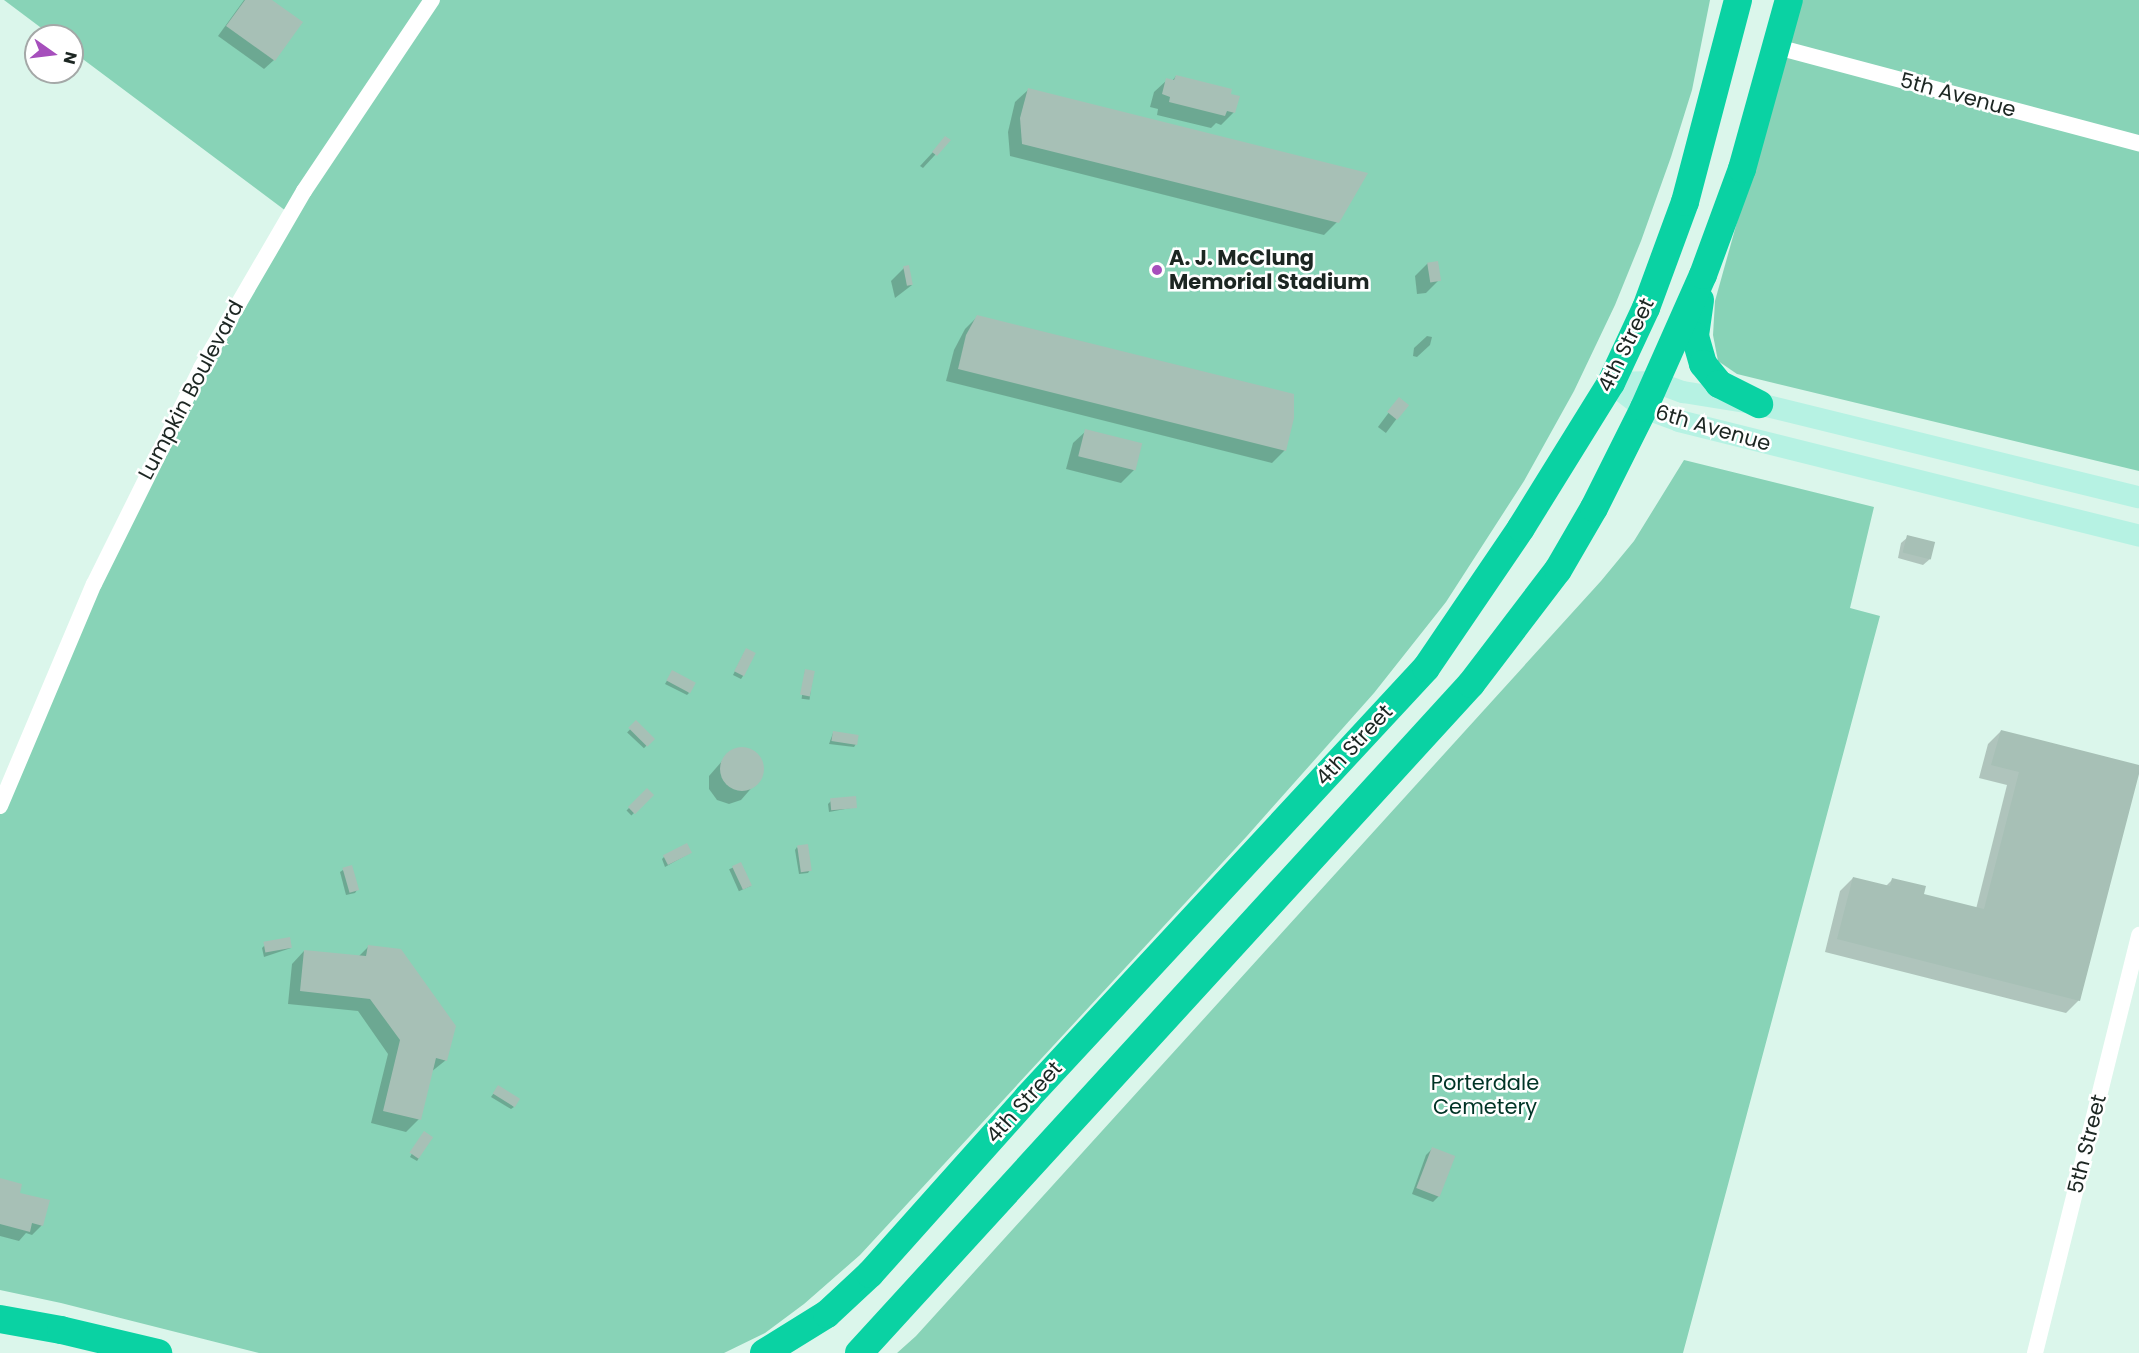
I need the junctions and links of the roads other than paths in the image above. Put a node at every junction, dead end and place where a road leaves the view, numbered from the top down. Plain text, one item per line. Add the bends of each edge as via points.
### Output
1 (432, 0) edge
2 (1738, 0) edge
3 (1789, 0) edge
4 (1777, 47) junction
5 (2139, 143) edge
6 (1703, 275) junction
7 (1655, 382) junction
8 (1611, 383) junction
9 (1759, 404) junction
10 (1644, 408) junction
11 (2139, 497) edge
12 (2139, 536) edge
13 (0, 806) edge
14 (2139, 935) edge
15 (0, 1319) edge
16 (158, 1353) edge
17 (764, 1353) edge
18 (859, 1353) edge
19 (2035, 1353) edge

1 - 13 street, Lumpkin Boulevard via 304,191 201,368 94,584
2 - 8 highway, 4th Street via 1685,202 1646,308
3 - 4 highway, 4th Street
4 - 5 street, 5th Avenue
4 - 6 highway, 4th Street via 1742,169
6 - 7 highway, 4th Street
6 - 9 highway via 1695,336 1703,364 1719,384
7 - 8 main road, 6th Avenue
7 - 9 main road, 6th Avenue via 1683,392
7 - 10 highway, 4th Street
8 - 10 main road, 6th Avenue
8 - 17 highway, 4th Street via 1521,528 1426,668 1028,1097 870,1274 827,1314
9 - 11 main road, 6th Avenue
10 - 12 main road, 6th Avenue via 1679,421
10 - 18 highway, 4th Street via 1558,570 1471,684
14 - 19 street, 5th Street
15 - 16 highway

